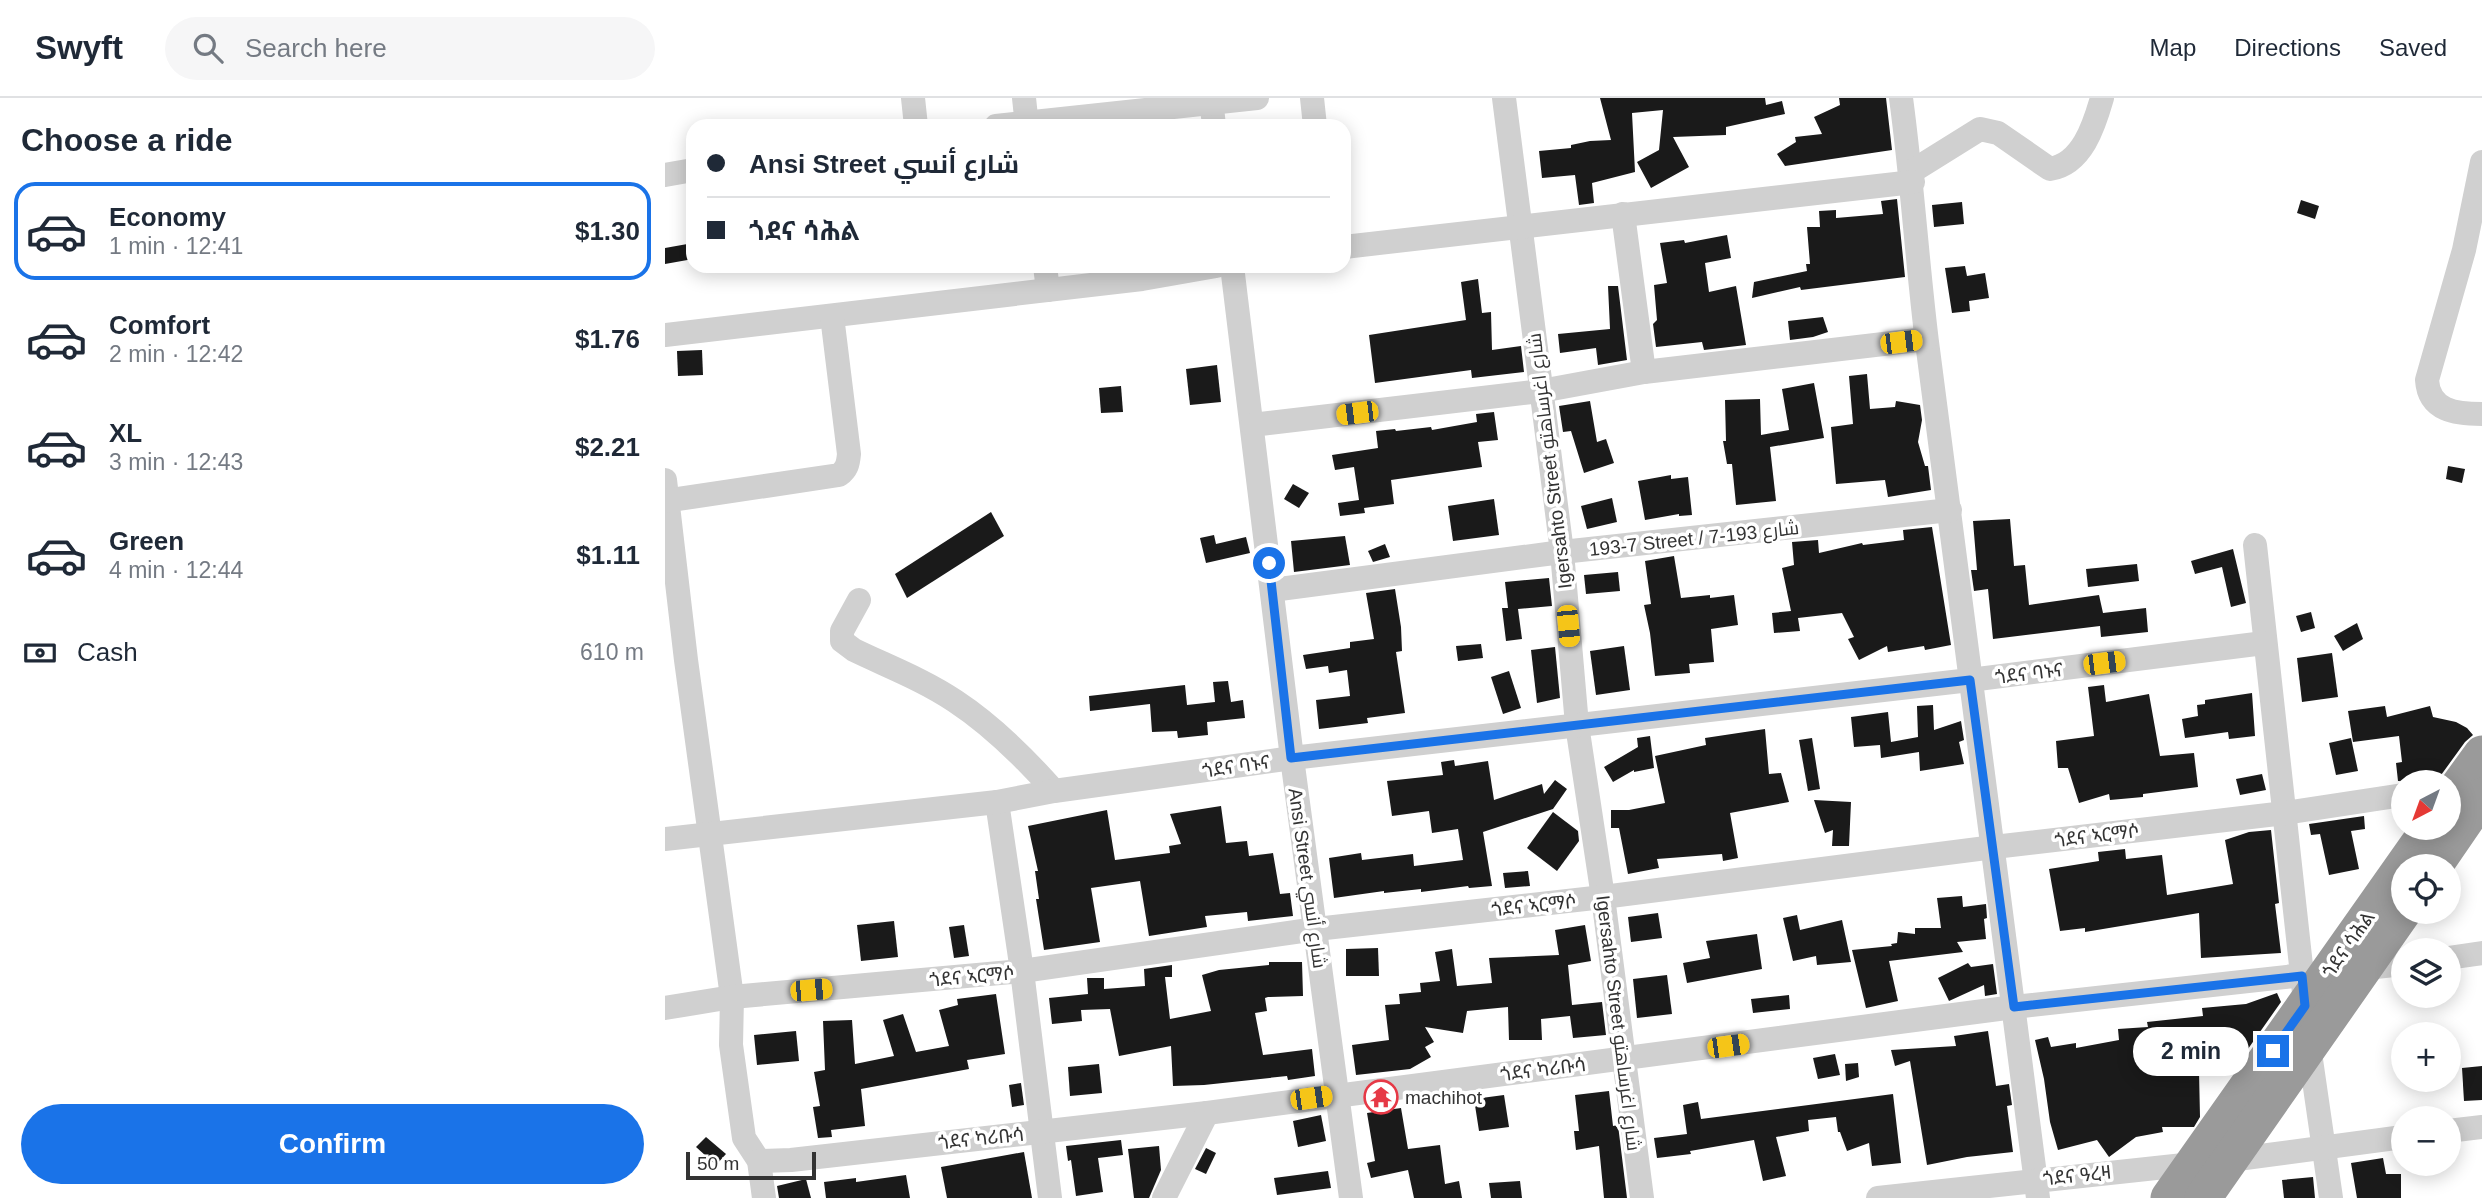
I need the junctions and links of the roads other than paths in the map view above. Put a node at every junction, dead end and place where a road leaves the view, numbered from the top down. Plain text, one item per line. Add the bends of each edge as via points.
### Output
1 (913, 98) edge
2 (1024, 98) edge
3 (1257, 98) edge
4 (1313, 98) edge
5 (1504, 98) edge
6 (1901, 98) edge
7 (2102, 98) edge
8 (1212, 110) edge
9 (1122, 112) edge
10 (915, 119) edge
11 (1026, 119) edge
12 (1067, 119) edge
13 (1314, 119) edge
14 (2482, 162) edge
15 (686, 171) edge
16 (665, 175) edge
17 (1912, 177) junction
18 (1623, 214) junction
19 (1520, 226) junction
20 (1351, 246) edge
21 (1141, 273) edge
22 (1234, 273) edge
23 (1047, 278) edge
24 (832, 316) junction
25 (665, 335) edge
26 (1927, 339) junction
27 (1644, 372) junction
28 (1541, 391) junction
29 (2482, 414) edge
30 (1252, 425) junction
31 (666, 494) edge
32 (1950, 510) junction
33 (2255, 545) dead end
34 (1562, 552) junction
35 (1272, 590) junction
36 (859, 600) dead end
37 (2264, 643) junction
38 (675, 662) edge
39 (1970, 680) junction
40 (1577, 725) junction
41 (2482, 754) edge
42 (1291, 758) junction
43 (1054, 791) junction
44 (2464, 791) edge
45 (2391, 797) edge
46 (997, 802) junction
47 (2285, 813) junction
48 (710, 834) junction
49 (665, 839) edge
50 (2421, 840) edge
51 (1994, 847) junction
52 (2439, 854) edge
53 (1603, 897) junction
54 (2395, 924) edge
55 (1316, 929) junction
56 (2482, 953) edge
57 (2461, 956) edge
58 (2391, 966) edge
59 (2364, 969) junction
60 (1022, 971) junction
61 (2312, 985) junction
62 (732, 998) junction
63 (2014, 1007) junction
64 (665, 1008) edge
65 (2309, 1046) junction
66 (1623, 1060) junction
67 (1337, 1094) junction
68 (1207, 1113) junction
69 (2482, 1127) edge
70 (2461, 1129) edge
71 (1042, 1131) junction
72 (2391, 1138) edge
73 (2323, 1147) junction
74 (2230, 1160) junction
75 (759, 1161) junction
76 (2193, 1163) junction
77 (2036, 1189) edge
78 (764, 1198) edge
79 (1050, 1198) edge
80 (1164, 1198) edge
81 (1351, 1198) edge
82 (1642, 1198) edge
83 (1878, 1198) edge
84 (2168, 1198) edge
85 (2203, 1198) edge
86 (2331, 1198) edge

1 - 10 street
2 - 11 street
3 - 8 street
4 - 13 street
5 - 19 street, Igersahto Street شارع اغرساهتو
6 - 17 street
7 - 17 street via 2082,149 2063,167 2050,169 1998,133 1980,129
8 - 9 street
9 - 12 street
14 - 29 street via 2427,390 2446,410
15 - 16 street
17 - 18 street
17 - 26 street
18 - 19 street
18 - 27 street
19 - 20 street
19 - 28 street, Igersahto Street شارع اغرساهتو
21 - 23 street
22 - 30 street, Ansi Street شارع أنسي
23 - 24 street
24 - 25 street
24 - 31 street via 849,454 844,471
26 - 27 street
26 - 32 street
27 - 28 street
28 - 30 street
28 - 34 street, Igersahto Street شارع اغرساهتو
30 - 35 street, Ansi Street شارع أنسي
31 - 38 street
32 - 34 street, 193-7 Street / شارع 193-7
32 - 39 street
33 - 37 street
34 - 35 street, 193-7 Street / شارع 193-7
34 - 40 street, Igersahto Street شارع اغرساهتو
35 - 42 street, Ansi Street شارع أنسي
36 - 43 street via 842,631 842,641 953,699 999,734
37 - 39 street, ጎደና ባኑና
37 - 47 street
38 - 48 street
39 - 40 street, ጎደና ባኑና
39 - 51 street
40 - 42 street, ጎደና ባኑና
40 - 53 street, Igersahto Street شارع اغرساهتو
41 - 44 highway
42 - 43 street, ጎደና ባኑና
42 - 55 street, Ansi Street شارع أنسي
43 - 46 street, ጎደና ባኑና
44 - 52 highway
45 - 47 street, ጎደና ኣርማሶ
46 - 48 street, ጎደና ባኑና
46 - 60 street
47 - 51 street, ጎደና ኣርማሶ
47 - 61 street
48 - 49 street, ጎደና ባኑና
48 - 62 street
50 - 61 highway, ጎደና ሳሕል
51 - 53 street, ጎደና ኣርማሶ
51 - 63 street
53 - 55 street, ጎደና ኣርማሶ
53 - 66 street, Igersahto Street شارع اغرساهتو
54 - 59 highway
55 - 60 street, ጎደና ኣርማሶ
55 - 67 street, Ansi Street شارع أنسي
56 - 57 street
58 - 59 street, ጎደና ካሪቡሳ
59 - 61 street, ጎደና ካሪቡሳ
59 - 65 highway
60 - 62 street, ጎደና ኣርማሶ
60 - 71 street
61 - 63 street, ጎደና ካሪቡሳ
61 - 65 street
61 - 76 highway, ጎደና ሳሕል
62 - 64 street, ጎደና ኣርማሶ
62 - 75 street via 731,1045 744,1138
63 - 66 street, ጎደና ካሪቡሳ
63 - 77 street
65 - 73 street
65 - 74 highway
66 - 67 street, ጎደና ካሪቡሳ
66 - 82 street, Igersahto Street شارع اغرساهتو
67 - 68 street, ጎደና ካሪቡሳ
67 - 81 street, Ansi Street شارع أنسي
68 - 71 street, ጎደና ካሪቡሳ
68 - 80 street
69 - 70 street
71 - 75 street, ጎደና ካሪቡሳ
71 - 79 street
72 - 73 street, ጎደና ዓረዛ
73 - 74 street, ጎደና ዓረዛ
73 - 86 street
74 - 76 street, ጎደና ዓረዛ
74 - 85 highway
75 - 78 street
76 - 77 street, ጎደና ዓረዛ
76 - 84 highway, ጎደና ሳሕል
77 - 83 street, ጎደና ዓረዛ

